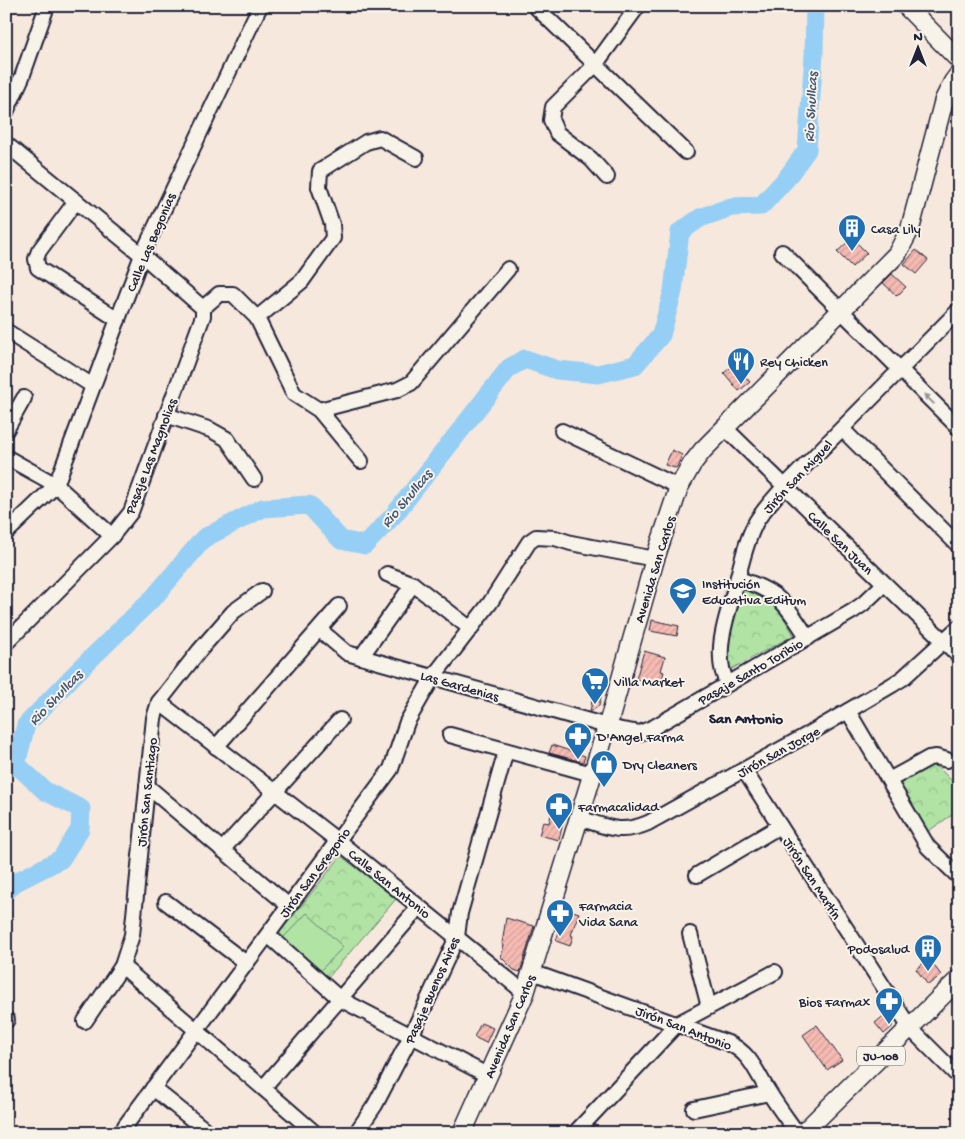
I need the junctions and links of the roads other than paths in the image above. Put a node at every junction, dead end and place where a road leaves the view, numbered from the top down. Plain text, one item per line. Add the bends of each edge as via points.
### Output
1 (260, 6) edge
2 (536, 6) edge
3 (638, 6) edge
4 (906, 6) edge
5 (43, 10) edge
6 (959, 60) edge
7 (595, 65) junction
8 (959, 74) edge
9 (6, 112) edge
10 (6, 144) edge
11 (686, 152) dead end
12 (416, 158) dead end
13 (607, 177) dead end
14 (76, 201) junction
15 (782, 252) dead end
16 (142, 256) junction
17 (508, 269) dead end
18 (840, 311) junction
19 (203, 312) junction
20 (958, 312) edge
21 (257, 318) junction
22 (118, 320) junction
23 (6, 331) edge
24 (900, 370) junction
25 (93, 386) junction
26 (24, 398) dead end
27 (319, 410) junction
28 (166, 415) junction
29 (724, 427) junction
30 (959, 428) edge
31 (842, 429) junction
32 (6, 430) edge
33 (562, 431) dead end
34 (6, 457) edge
35 (361, 461) dead end
36 (254, 479) dead end
37 (56, 485) junction
38 (785, 486) junction
39 (680, 487) junction
40 (6, 533) edge
41 (112, 536) junction
42 (959, 546) edge
43 (655, 559) junction
44 (387, 574) dead end
45 (738, 579) junction
46 (413, 584) junction
47 (884, 584) junction
48 (262, 591) dead end
49 (339, 606) dead end
50 (959, 627) edge
51 (471, 629) junction
52 (320, 630) junction
53 (808, 638) junction
54 (944, 642) junction
55 (6, 643) edge
56 (959, 656) edge
57 (361, 657) junction
58 (433, 677) junction
59 (728, 684) junction
60 (159, 702) junction
61 (848, 711) junction
62 (340, 720) dead end
63 (607, 726) junction
64 (450, 735) dead end
65 (216, 747) junction
66 (506, 751) junction
67 (946, 760) dead end
68 (744, 770) junction
69 (592, 774) junction
70 (889, 780) junction
71 (147, 786) junction
72 (275, 792) junction
73 (579, 818) junction
74 (780, 826) junction
75 (338, 841) junction
76 (222, 850) junction
77 (698, 875) dead end
78 (959, 877) edge
79 (166, 902) dead end
80 (289, 906) junction
81 (419, 907) junction
82 (690, 934) dead end
83 (268, 935) junction
84 (457, 938) junction
85 (246, 963) junction
86 (122, 966) junction
87 (532, 972) junction
88 (775, 972) dead end
89 (959, 979) edge
90 (526, 993) junction
91 (340, 999) junction
92 (709, 1007) junction
93 (85, 1021) dead end
94 (677, 1024) junction
95 (910, 1028) junction
96 (197, 1030) junction
97 (411, 1036) junction
98 (487, 1076) junction
99 (959, 1077) edge
100 (153, 1088) junction
101 (263, 1088) junction
102 (769, 1092) junction
103 (694, 1110) dead end
104 (122, 1133) edge
105 (209, 1133) edge
106 (315, 1133) edge
107 (356, 1133) edge
108 (462, 1133) edge
109 (575, 1133) edge
110 (797, 1133) edge
111 (803, 1133) edge

1 - 16 street, Calle Las Begonias
2 - 7 street
3 - 7 street
4 - 6 main road
5 - 9 street via 22,77
7 - 11 street
7 - 13 street via 553,107 551,120 557,133 591,159
8 - 18 main road, Avenida San Carlos via 944,100 905,241 897,254
10 - 14 street
12 - 21 street via 380,138 366,142 320,171 319,187 332,224 333,238 302,281
14 - 16 street
14 - 22 street via 39,251 36,259 38,268
15 - 18 street
16 - 19 street
16 - 22 street, Calle Las Begonias
17 - 27 street via 411,383 397,390
18 - 24 street
18 - 29 main road, Avenida San Carlos
19 - 21 street via 219,294 233,294
19 - 28 street, Pasaje Las Magnolias
20 - 24 street, Jirón San Miguel
21 - 27 street via 294,394
22 - 25 street, Calle Las Begonias
23 - 25 street
30 -> 24 street
24 - 31 street, Jirón San Miguel
25 - 37 street, Calle Las Begonias
26 - 32 street
27 - 35 street
28 - 36 street via 212,430 227,439
28 - 41 street, Pasaje Las Magnolias via 131,512
29 - 38 street, Calle San Juan
29 - 39 main road, Avenida San Carlos via 692,464
31 - 38 street, Jirón San Miguel
31 - 42 street
33 - 39 street
34 - 37 street
37 - 40 street
37 - 41 street
38 - 45 street, Jirón San Miguel via 756,522
38 - 47 street, Calle San Juan
39 - 43 main road, Avenida San Carlos
41 - 55 street, Pasaje Las Magnolias
43 - 51 street, Jirón San Gregorio via 556,538 536,537 528,542
43 - 63 main road, Avenida San Carlos
44 - 46 street
45 - 53 street via 764,588 782,601
45 - 59 street, Jirón San Miguel via 721,647 722,672
46 - 51 street
46 - 57 street
47 - 53 street, Pasaje Santo Toribio via 863,604
47 - 54 street, Calle San Juan
48 - 60 street, Jirón San Santiago via 233,612
49 - 52 street
50 - 54 street, Jirón San Jorge
51 - 58 street, Jirón San Gregorio
52 - 57 street, Las Gardenias via 347,653
52 - 65 street
53 - 59 street, Pasaje Santo Toribio
54 - 56 street, Calle San Juan
54 - 61 street, Jirón San Jorge via 903,678
57 - 58 street, Las Gardenias
58 - 63 street, Las Gardenias
58 - 75 street, Jirón San Gregorio via 407,722 391,769
59 - 63 street, Pasaje Santo Toribio via 640,733
60 - 65 street, Calle San Antonio
60 - 71 street, Jirón San Santiago via 154,718
61 - 68 street, Jirón San Jorge
61 - 70 street
62 - 72 street
63 - 69 main road, Avenida San Carlos
64 - 66 street
65 - 72 street, Calle San Antonio
66 - 69 street
66 - 84 street, Pasaje Buenos Aires via 460,913
67 - 70 street via 929,758
68 - 73 street, Jirón San Jorge via 638,827 617,829
68 - 74 street, Jirón San Martín
69 - 73 main road, Avenida San Carlos
70 - 78 street via 928,847
71 - 76 street
71 - 86 street, Jirón San Santiago via 132,935
72 - 75 street, Calle San Antonio
72 - 76 street
73 - 87 main road, Avenida San Carlos
74 - 77 street
74 - 95 street, Jirón San Martín
75 - 80 street, Jirón San Gregorio
75 - 81 street, Calle San Antonio
76 - 80 street
79 - 85 street
80 - 83 street, Jirón San Gregorio
81 - 84 street, Calle San Antonio
81 - 91 street
82 - 92 street
83 - 85 street, Jirón San Gregorio
83 - 91 street
84 - 90 street, Calle San Antonio
84 - 97 street, Pasaje Buenos Aires
85 - 96 street, Jirón San Gregorio
86 - 93 street, Jirón San Santiago
86 - 96 street
87 - 90 main road, Avenida San Carlos
87 - 94 street, Jirón San Antonio
88 - 92 street
89 - 95 main road, JU-108
90 - 98 main road, Avenida San Carlos
91 - 97 street
91 - 101 street
92 - 94 street
94 - 102 street, Jirón San Antonio via 740,1049
94 - 109 street
95 - 99 street, Jirón San Martín
95 - 111 main road, JU-108
96 - 100 street, Jirón San Gregorio
96 - 101 street
97 - 98 street
97 - 107 street, Pasaje Buenos Aires via 375,1105
98 - 108 main road, Avenida San Carlos
100 - 104 street, Jirón San Gregorio
100 - 105 street
101 - 106 street
102 - 103 street
102 - 110 street, Jirón San Antonio

